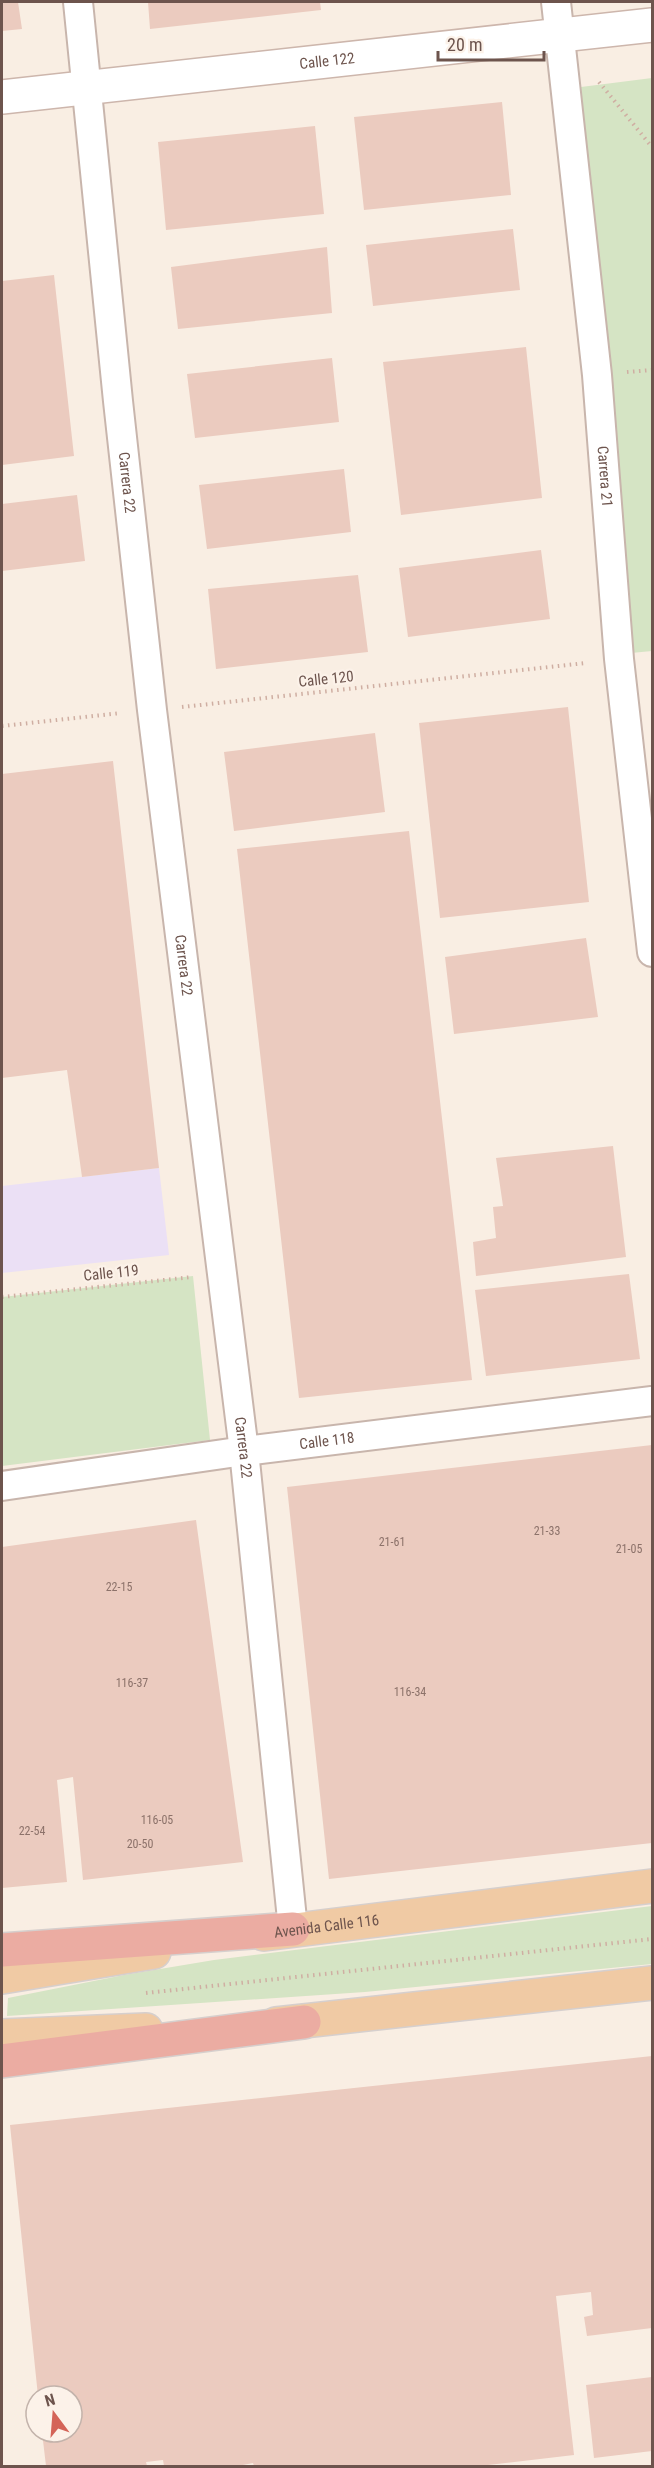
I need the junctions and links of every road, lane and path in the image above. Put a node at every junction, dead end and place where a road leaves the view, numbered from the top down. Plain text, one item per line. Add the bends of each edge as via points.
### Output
1 (78, 2) edge
2 (556, 2) edge
3 (652, 25) edge
4 (561, 36) junction
5 (593, 75) dead end
6 (87, 87) junction
7 (2, 97) edge
8 (652, 147) edge
9 (619, 659) junction
10 (152, 710) junction
11 (2, 726) edge
12 (652, 952) edge
13 (222, 1277) junction
14 (2, 1297) edge
15 (652, 1401) edge
16 (244, 1451) junction
17 (2, 1486) edge
18 (652, 1886) edge
19 (293, 1929) junction
20 (652, 1939) edge
21 (2, 1950) edge
22 (2, 1977) edge
23 (652, 1983) edge
24 (140, 1994) dead end
25 (304, 2022) junction
26 (2, 2036) edge
27 (2, 2061) edge

1 - 6 street, Carrera 22
2 - 4 street, Carrera 21
3 - 4 street, Calle 122
4 - 6 street, Calle 122
4 - 9 street, Carrera 21 via 597,375
5 - 8 path
6 - 7 street, Calle 122
6 - 10 street, Carrera 22
9 - 10 path, Calle 120
9 - 12 street, Carrera 21
10 - 11 path, Calle 120
10 - 13 street, Carrera 22
13 - 14 path, Calle 119 via 193,1276
13 - 16 street, Carrera 22
15 - 16 street, Calle 118
16 - 17 street, Calle 118
16 - 19 street, Carrera 22
18 - 19 main road, Avenida Calle 116
19 - 21 highway
19 - 22 main road, Avenida Calle 116
20 - 24 path
23 - 25 main road
25 - 26 main road
25 - 27 highway

